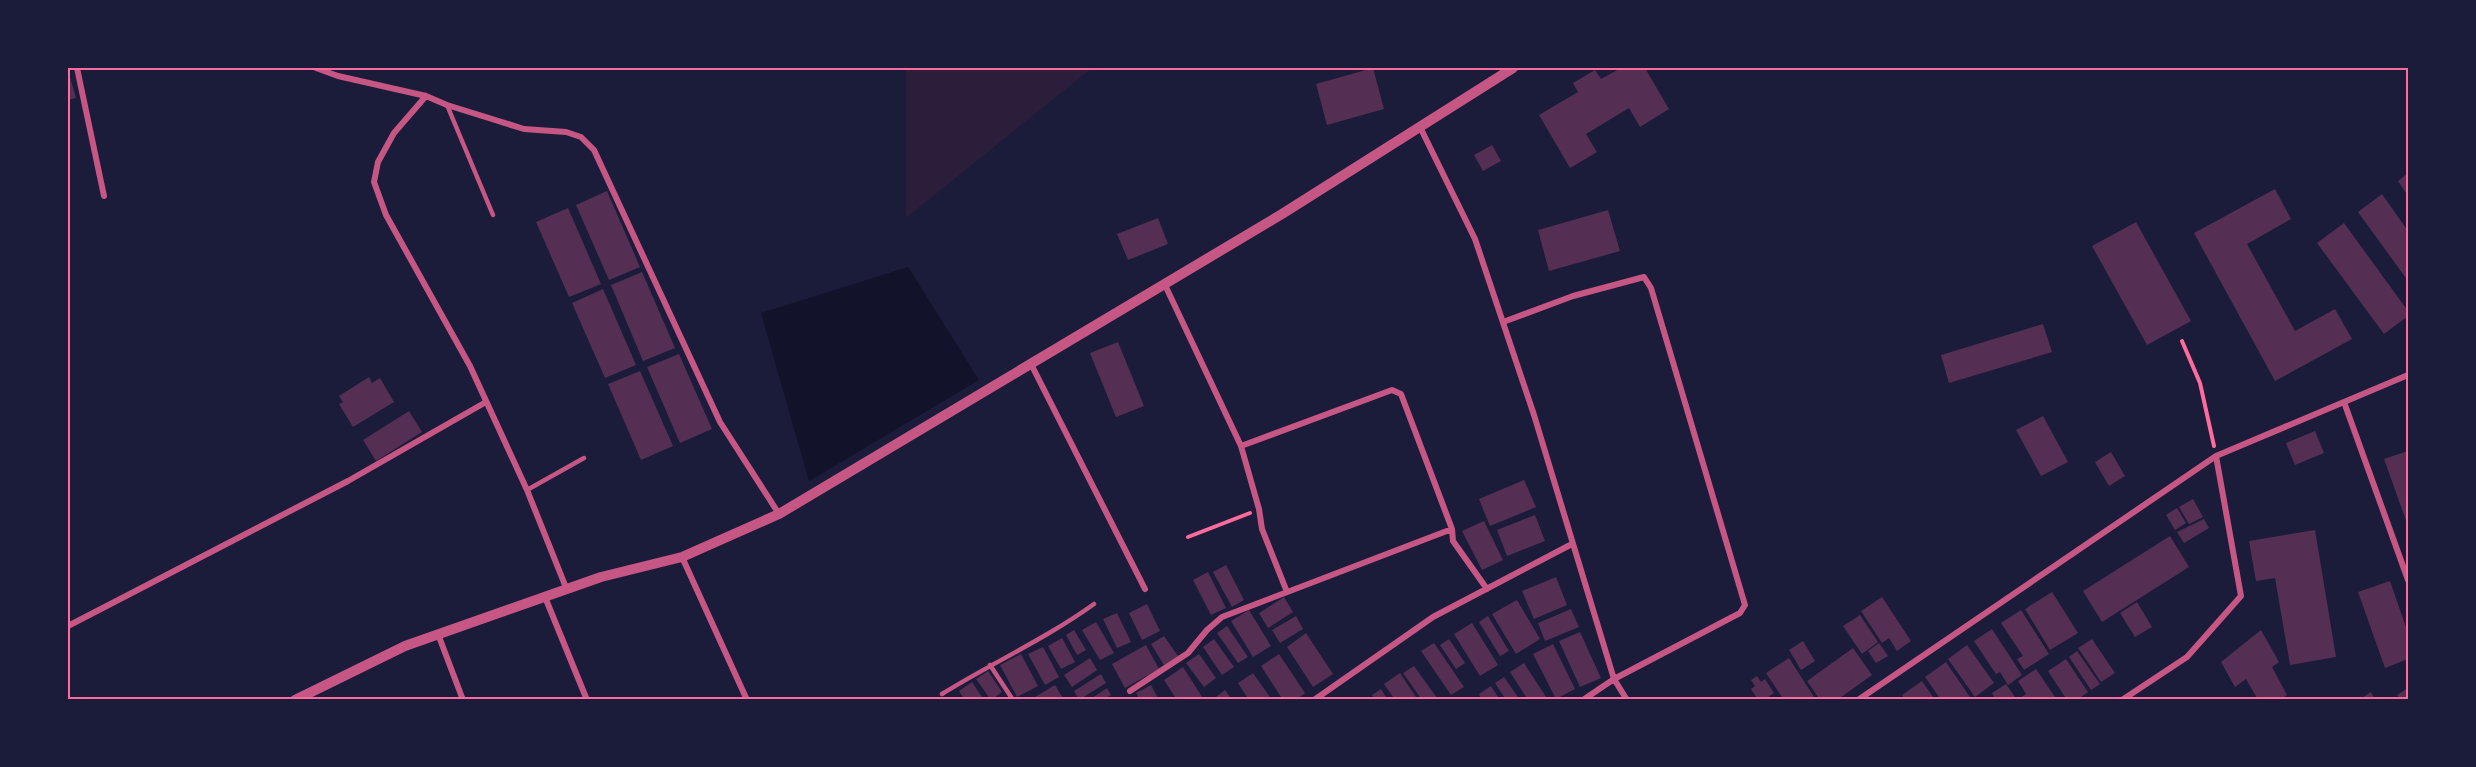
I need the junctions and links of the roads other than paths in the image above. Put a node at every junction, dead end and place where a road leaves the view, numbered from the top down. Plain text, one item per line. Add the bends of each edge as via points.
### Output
1 (77, 68) edge
2 (316, 68) edge
3 (1513, 68) edge
4 (1499, 71) edge
5 (426, 96) junction
6 (447, 105) junction
7 (1420, 127) junction
8 (104, 196) dead end
9 (494, 215) dead end
10 (1165, 285) junction
11 (1503, 322) junction
12 (1031, 364) junction
13 (2409, 375) edge
14 (486, 402) junction
15 (2344, 402) junction
16 (1240, 446) junction
17 (2216, 456) junction
18 (584, 458) dead end
19 (527, 490) junction
20 (779, 514) junction
21 (1452, 529) junction
22 (1572, 544) junction
23 (682, 557) junction
24 (2409, 580) edge
25 (1145, 589) dead end
26 (1487, 589) junction
27 (567, 590) junction
28 (1287, 592) junction
29 (545, 597) junction
30 (1094, 604) dead end
31 (68, 626) edge
32 (438, 634) junction
33 (990, 664) junction
34 (1614, 679) junction
35 (1130, 691) dead end
36 (942, 694) dead end
37 (295, 699) edge
38 (463, 699) edge
39 (587, 699) edge
40 (747, 699) edge
41 (1013, 699) edge
42 (1314, 699) edge
43 (1583, 699) edge
44 (1627, 699) edge
45 (1858, 699) edge
46 (2122, 699) edge

1 - 8 street
2 - 5 street
3 - 4 street
4 - 7 street
5 - 6 street
5 - 14 street via 394,133 378,162 374,182 386,215
6 - 9 lane
6 - 20 street via 524,129 566,132 581,137 594,150 720,422
7 - 10 street
7 - 11 street via 1475,239
10 - 12 street
10 - 16 street
11 - 22 street
11 - 34 street via 1573,296 1644,277 1651,288 1745,605 1740,613
12 - 20 street
12 - 25 street
13 - 15 street
14 - 19 street
14 - 31 street via 348,481
15 - 17 street
15 - 24 street
16 - 21 street via 1392,390 1401,394
16 - 28 street via 1262,529
17 - 45 street
17 - 46 street via 2241,596 2187,657
18 - 19 lane
19 - 27 street
20 - 23 street
21 - 26 street via 1453,541
21 - 28 street
22 - 26 street
22 - 34 street
23 - 27 street
23 - 40 street
26 - 42 street via 1433,617
27 - 29 street
28 - 35 street via 1222,617 1188,653
29 - 32 street
29 - 39 street
30 - 33 lane via 1071,621
32 - 37 street
32 - 38 street
33 - 36 lane
33 - 41 lane
34 - 43 street
34 - 44 street

